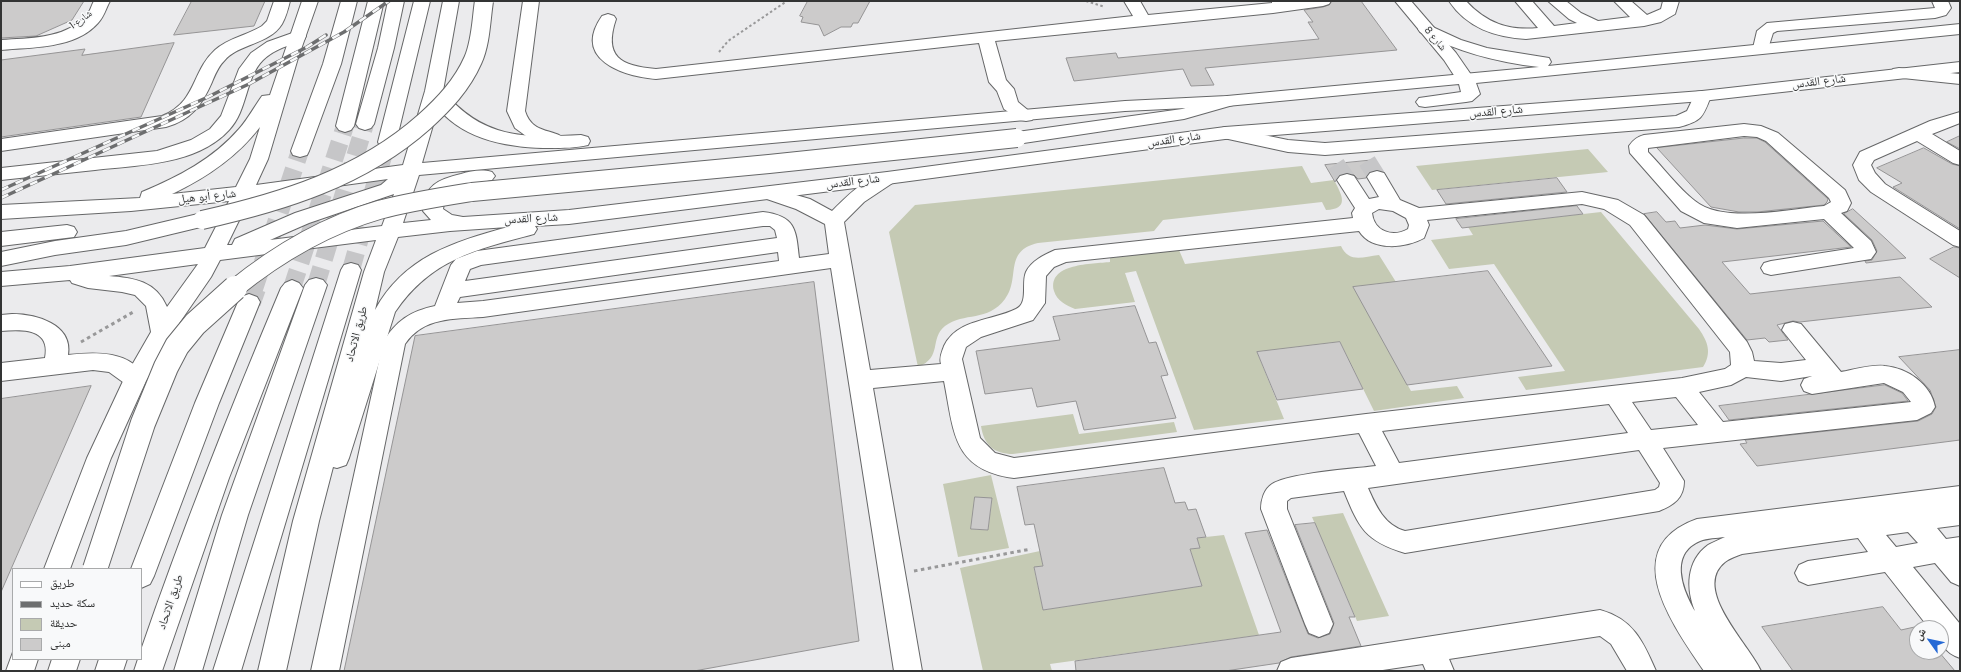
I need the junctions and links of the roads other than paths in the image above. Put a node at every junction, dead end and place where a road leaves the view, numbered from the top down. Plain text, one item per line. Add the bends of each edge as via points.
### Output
1 (120, 1) edge
2 (282, 1) edge
3 (310, 1) edge
4 (349, 1) edge
5 (376, 1) edge
6 (396, 1) edge
7 (422, 1) edge
8 (451, 1) edge
9 (484, 1) edge
10 (531, 1) edge
11 (607, 1) edge
12 (1132, 1) edge
13 (1323, 1) edge
14 (1403, 1) edge
15 (1421, 1) edge
16 (1457, 1) edge
17 (1523, 1) edge
18 (1556, 1) edge
19 (1622, 1) edge
20 (1671, 1) edge
21 (1940, 1) edge
22 (101, 4) edge
23 (1275, 4) edge
24 (1143, 20) junction
25 (1644, 21) junction
26 (1422, 24) junction
27 (1596, 26) junction
28 (1960, 29) edge
29 (1550, 32) junction
30 (298, 36) junction
31 (986, 38) junction
32 (5, 45) edge
33 (1761, 48) junction
34 (290, 58) junction
35 (1590, 67) junction
36 (1960, 67) edge
37 (1899, 73) junction
38 (1465, 79) junction
39 (1960, 79) edge
40 (998, 82) junction
41 (434, 92) junction
42 (1702, 96) junction
43 (1227, 101) junction
44 (1695, 114) junction
45 (1026, 116) junction
46 (1960, 117) edge
47 (989, 119) junction
48 (365, 124) tunnel mouth
49 (345, 126) tunnel mouth
50 (1583, 130) junction
51 (1225, 133) junction
52 (1917, 133) junction
53 (1699, 135) junction
54 (387, 142) tunnel mouth
55 (558, 142) junction
56 (1, 145) edge
57 (1311, 149) junction
58 (1638, 149) junction
59 (647, 150) junction
60 (300, 151) tunnel mouth
61 (1960, 158) edge
62 (1336, 164) tunnel mouth
63 (412, 170) junction
64 (1, 174) edge
65 (1377, 177) tunnel mouth
66 (887, 178) junction
67 (1347, 180) tunnel mouth
68 (768, 192) junction
69 (243, 193) junction
70 (1393, 204) junction
71 (131, 205) junction
72 (327, 208) junction
73 (6, 212) edge
74 (1828, 212) junction
75 (1414, 215) junction
76 (1364, 216) junction
77 (569, 217) junction
78 (202, 220) junction
79 (834, 221) junction
80 (469, 222) junction
81 (390, 233) junction
82 (1, 239) edge
83 (1960, 240) edge
84 (839, 253) junction
85 (213, 254) junction
86 (789, 255) junction
87 (1, 259) edge
88 (1771, 268) dead end
89 (351, 270) tunnel mouth
90 (70, 273) junction
91 (3, 280) edge
92 (316, 285) tunnel mouth
93 (292, 288) tunnel mouth
94 (452, 290) junction
95 (249, 302) tunnel mouth
96 (444, 311) junction
97 (1, 323) edge
98 (1793, 330) dead end
99 (162, 332) junction
100 (57, 360) junction
101 (1742, 368) junction
102 (953, 371) junction
103 (1, 372) edge
104 (1824, 377) junction
105 (135, 379) junction
106 (860, 380) junction
107 (1682, 387) junction
108 (1615, 394) junction
109 (1366, 423) junction
110 (1718, 433) junction
111 (1645, 440) junction
112 (1392, 473) junction
113 (1352, 480) junction
114 (1960, 496) edge
115 (1960, 514) edge
116 (306, 521) junction
117 (1914, 521) junction
118 (1864, 527) junction
119 (1950, 550) edge
120 (1891, 560) junction
121 (58, 568) edge
122 (95, 568) edge
123 (142, 573) edge
124 (1808, 573) dead end
125 (1960, 574) edge
126 (1319, 624) dead end
127 (1960, 645) edge
128 (22, 660) edge
129 (23, 660) edge
130 (66, 660) edge
131 (112, 660) edge
132 (1435, 660) edge
133 (1343, 667) edge
134 (16, 671) edge
135 (20, 671) edge
136 (62, 671) edge
137 (109, 671) edge
138 (148, 671) edge
139 (188, 671) edge
140 (227, 671) edge
141 (272, 671) edge
142 (325, 671) edge
143 (908, 671) edge
144 (1291, 671) edge
145 (1642, 671) edge
146 (1720, 671) edge
147 (1747, 671) edge

1 - 22 main road
2 - 56 main road via 275,22 270,28 226,50 217,59 190,108 176,118
3 - 30 main road
4 - 60 main road via 332,64
5 - 49 main road
6 - 48 main road
7 - 54 main road
8 - 41 main road, طريق الاتحاد
9 - 78 main road, bridge via 471,65 460,85 423,124 398,144 370,162 301,193 226,216
10 - 55 main road via 516,111 521,125 528,131
11 - 31 main road via 608,19 602,32 604,52 622,68 642,74
12 - 24 main road
13 - 23 main road
14 - 26 main road, شارع 8
15 - 26 main road via 1426,11
16 - 29 main road via 1476,21 1487,27 1512,34
17 - 29 main road
18 - 27 main road via 1575,16
19 - 25 main road
20 - 25 main road via 1669,11
21 - 33 main road via 1943,8 1935,13 1773,26 1765,31
22 - 32 main road, شارع 1 via 90,21 72,33 46,41
23 - 24 main road
24 - 31 main road
25 - 27 main road
26 - 35 main road via 1460,46 1489,55
26 - 38 main road, شارع 8
27 - 29 main road
28 - 33 main road
30 - 34 main road
30 - 64 main road via 271,47 254,60 230,117 221,128 191,147 157,157
31 - 40 main road
33 - 35 main road
34 - 69 main road via 259,159
34 - 71 main road via 260,117 227,153 166,190
35 - 38 main road
36 - 37 main road, شارع القدس
37 - 39 main road
37 - 42 main road, شارع القدس
38 - 43 main road
38 - 51 main road via 1470,89 1470,94 1466,98 1296,114 1253,123
40 - 45 main road via 1004,86 1010,105
40 - 47 main road via 995,90 998,106
41 - 55 main road via 456,116 485,134 509,140
41 - 63 main road, طريق الاتحاد
42 - 44 main road
42 - 51 main road, شارع القدس
43 - 45 main road via 1125,106
43 - 122 main road, bridge via 1184,114 1017,138 472,192 423,200 377,212 329,230 245,280 204,315 177,347 156,386 140,428
44 - 50 main road via 1679,121
44 - 53 main road
45 - 47 main road
46 - 52 main road
47 - 59 main road
50 - 57 main road via 1368,153
50 - 58 main road
51 - 57 main road
51 - 66 main road, شارع القدس
52 - 61 main road
52 - 83 main road via 1867,156 1864,160 1866,176 1878,188
53 - 58 main road via 1644,141
53 - 74 main road via 1750,130 1767,134 1838,195 1840,206
55 - 59 main road via 612,140 631,143
57 - 62 main road
58 - 74 main road via 1688,206 1711,218 1737,222
59 - 63 main road
59 - 80 main road via 600,164 461,178 438,192 431,203 433,211 440,218 450,222
63 - 69 main road, شارع أبو هيل
63 - 72 main road via 384,191
63 - 81 main road, طريق الاتحاد
65 - 70 main road
66 - 68 main road, شارع القدس
66 - 79 main road via 857,198
67 - 76 main road
68 - 77 main road, شارع القدس
68 - 79 main road via 803,204
69 - 71 main road, شارع أبو هيل
69 - 72 main road
69 - 85 main road
70 - 75 main road via 1409,210
70 - 76 main road via 1377,203
71 - 73 main road, شارع أبو هيل
72 - 81 main road
72 - 85 main road
74 - 88 main road via 1864,246 1866,252
75 - 76 main road via 1418,221 1417,233 1404,240 1380,237 1368,230
75 - 101 main road via 1582,198 1618,207 1637,220 1739,348 1743,355
76 - 102 main road via 1056,257 1036,273 1034,303 1025,314 972,332 958,342 951,359
77 - 80 main road, شارع القدس
77 - 116 main road via 474,243 452,252 433,262 399,290 385,310 332,471 322,495
78 - 82 main road
78 - 87 main road via 126,238
79 - 84 main road
80 - 81 main road, شارع القدس
81 - 85 main road
81 - 116 main road, طريق الاتحاد via 374,272
84 - 86 main road
84 - 106 main road
85 - 90 main road
85 - 99 main road via 204,272
86 - 94 main road
86 - 94 main road via 784,226 763,219 477,258 470,260 458,270
86 - 96 main road via 491,308
89 - 140 main road
90 - 91 main road
90 - 99 main road via 93,282 122,285 145,292 156,305
92 - 139 main road via 235,515
93 - 138 main road, طريق الاتحاد via 233,430
94 - 96 main road
95 - 123 main road via 195,432
96 - 142 main road via 417,318 398,334 394,342
97 - 100 main road via 25,322 41,326 52,333 57,343
98 - 104 main road
99 - 105 main road
100 - 103 main road
100 - 105 main road via 107,362 123,369
101 - 104 main road
101 - 107 main road via 1732,376
102 - 106 main road
102 - 109 main road via 972,448 990,463 1002,466 1022,467
104 - 110 main road via 1884,374 1911,386 1922,400 1923,407 1917,411
105 - 121 main road via 99,458
106 - 143 main road
107 - 108 main road
107 - 110 main road
108 - 109 main road
108 - 111 main road
109 - 112 main road
110 - 111 main road
111 - 112 main road
111 - 113 main road via 1672,481 1672,490 1668,496 1659,500 1416,542 1395,540 1376,528
112 - 113 main road
113 - 126 main road via 1288,488 1281,491 1274,502 1274,510
114 - 146 main road via 1697,530 1683,537 1672,548 1667,562 1667,579 1673,598
115 - 117 main road
116 - 141 main road, طريق الاتحاد
117 - 118 main road
117 - 119 main road
118 - 120 main road
118 - 147 main road via 1739,543 1724,547 1713,555 1705,565 1701,578 1702,593 1716,626
119 - 120 main road
119 - 125 main road
120 - 124 main road
120 - 127 main road
128 - 134 main road
129 - 135 main road
130 - 136 main road
131 - 137 main road
132 - 133 main road
132 - 145 main road via 1600,623 1621,634
133 - 144 main road

